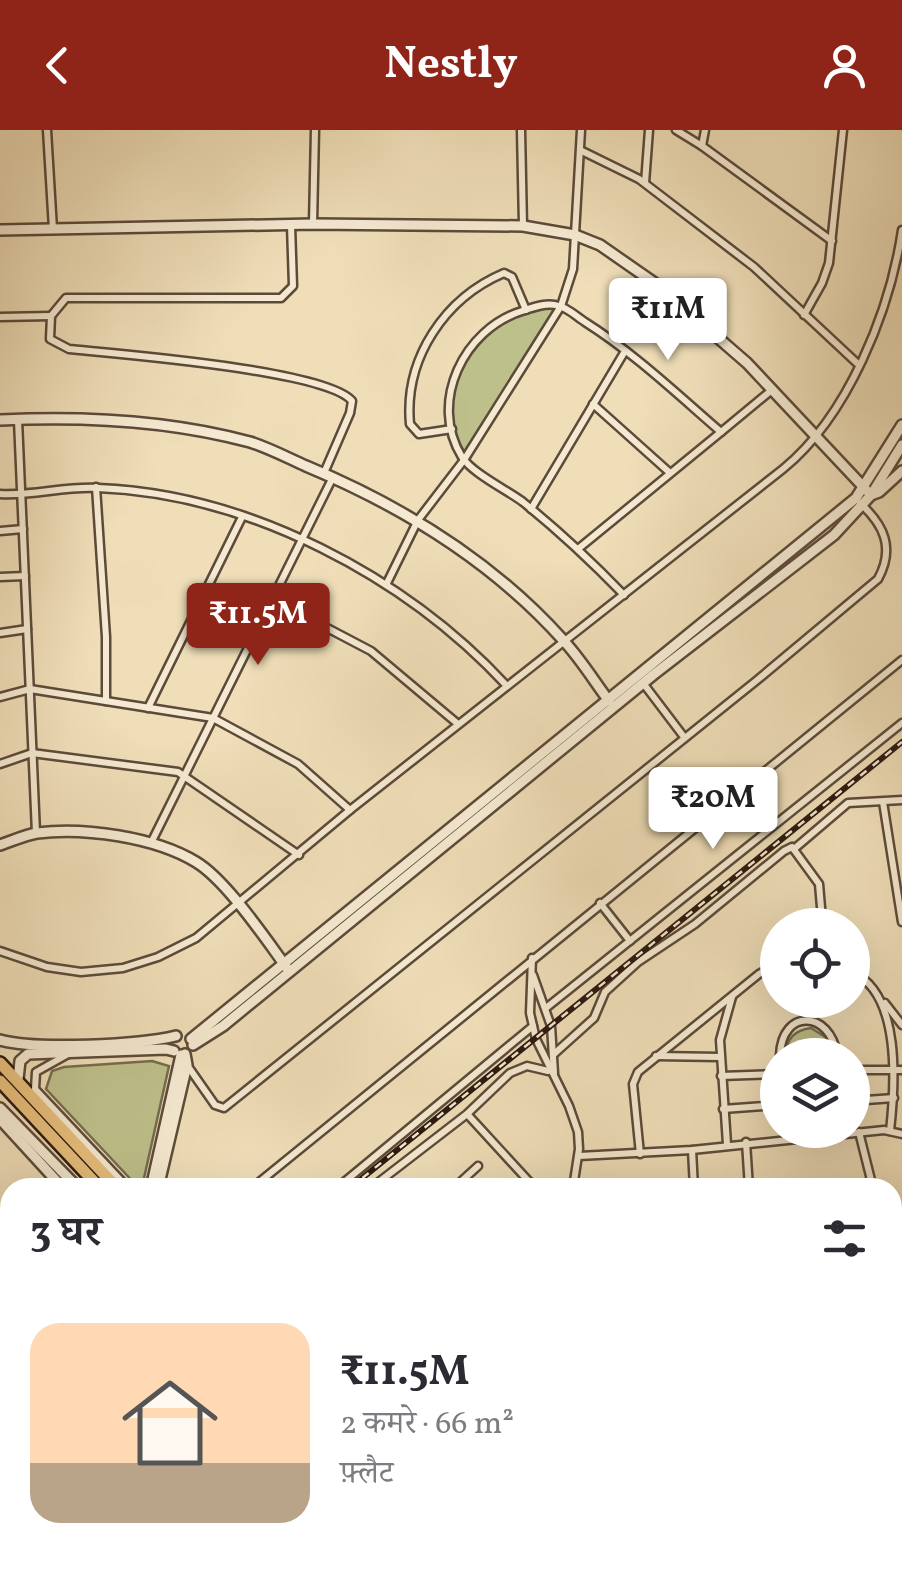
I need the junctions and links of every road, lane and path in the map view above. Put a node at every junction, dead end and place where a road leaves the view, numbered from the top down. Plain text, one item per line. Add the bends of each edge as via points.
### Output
1 (47, 130) edge
2 (315, 130) edge
3 (520, 130) edge
4 (582, 130) edge
5 (649, 130) edge
6 (676, 130) edge
7 (704, 130) edge
8 (843, 130) edge
9 (702, 146) junction
10 (582, 151) junction
11 (645, 183) junction
12 (313, 224) junction
13 (291, 225) junction
14 (524, 226) junction
15 (0, 230) edge
16 (902, 230) edge
17 (53, 231) junction
18 (575, 235) junction
19 (832, 242) junction
20 (561, 306) junction
21 (526, 310) junction
22 (804, 314) junction
23 (50, 316) junction
24 (0, 317) edge
25 (624, 351) junction
26 (859, 365) junction
27 (773, 390) junction
28 (593, 404) junction
29 (18, 419) junction
30 (0, 420) edge
31 (902, 426) edge
32 (452, 430) junction
33 (720, 432) junction
34 (817, 436) junction
35 (902, 445) edge
36 (464, 460) junction
37 (902, 471) edge
38 (669, 472) junction
39 (329, 475) junction
40 (96, 488) junction
41 (867, 492) junction
42 (0, 494) edge
43 (21, 496) junction
44 (859, 502) junction
45 (530, 509) junction
46 (242, 516) junction
47 (418, 520) junction
48 (23, 529) junction
49 (0, 531) edge
50 (301, 540) junction
51 (578, 549) junction
52 (25, 576) junction
53 (0, 577) edge
54 (386, 583) junction
55 (624, 594) junction
56 (272, 598) junction
57 (194, 615) junction
58 (27, 629) junction
59 (0, 633) edge
60 (564, 640) junction
61 (250, 643) junction
62 (902, 660) edge
63 (643, 682) junction
64 (507, 686) junction
65 (30, 689) junction
66 (0, 697) edge
67 (106, 701) junction
68 (610, 702) junction
69 (148, 708) junction
70 (213, 718) junction
71 (902, 723) edge
72 (458, 724) junction
73 (684, 738) junction
74 (32, 753) junction
75 (0, 764) edge
76 (184, 776) junction
77 (902, 800) edge
78 (883, 802) junction
79 (350, 810) junction
80 (36, 833) junction
81 (150, 843) junction
82 (0, 845) edge
83 (794, 849) junction
84 (299, 854) junction
85 (236, 902) junction
86 (600, 902) junction
87 (821, 908) edge
88 (902, 922) edge
89 (630, 941) junction
90 (0, 951) edge
91 (532, 958) junction
92 (287, 968) junction
93 (533, 975) junction
94 (760, 976) edge
95 (870, 984) edge
96 (878, 995) junction
97 (733, 996) junction
98 (546, 1008) junction
99 (902, 1025) edge
100 (532, 1026) junction
101 (176, 1036) junction
102 (784, 1038) edge
103 (831, 1038) edge
104 (0, 1040) edge
105 (192, 1042) junction
106 (71, 1052) junction
107 (554, 1054) junction
108 (182, 1056) junction
109 (656, 1056) junction
110 (720, 1057) junction
111 (0, 1063) edge
112 (898, 1069) edge
113 (870, 1070) edge
114 (552, 1073) junction
115 (760, 1075) edge
116 (721, 1076) junction
117 (0, 1081) edge
118 (10, 1090) edge
119 (894, 1098) junction
120 (870, 1100) edge
121 (760, 1106) edge
122 (0, 1108) edge
123 (723, 1108) junction
124 (467, 1114) junction
125 (5, 1117) edge
126 (890, 1131) junction
127 (870, 1132) edge
128 (902, 1134) edge
129 (760, 1141) edge
130 (746, 1142) junction
131 (727, 1144) junction
132 (863, 1148) edge
133 (692, 1150) junction
134 (640, 1154) junction
135 (578, 1156) junction
136 (478, 1166) dead end
137 (55, 1178) edge
138 (68, 1178) edge
139 (91, 1178) edge
140 (106, 1178) edge
141 (119, 1178) edge
142 (153, 1178) edge
143 (160, 1178) edge
144 (264, 1178) edge
145 (349, 1178) edge
146 (384, 1178) edge
147 (465, 1178) edge
148 (526, 1178) edge
149 (575, 1178) edge
150 (693, 1178) edge
151 (748, 1178) edge
152 (870, 1178) edge
153 (902, 1476) edge
154 (902, 1484) edge

1 - 17 street
2 - 12 street
3 - 14 street
4 - 10 street
5 - 11 street
6 - 9 street
7 - 9 street
8 - 19 street
9 - 19 street
10 - 11 street
10 - 18 street
11 - 22 street
12 - 13 street
12 - 14 street
13 - 17 street
13 - 23 street via 293,286 282,298 66,298
14 - 18 street
15 - 17 street
16 - 26 street via 889,290
18 - 20 street
18 - 27 street via 656,284
19 - 22 street via 826,273
20 - 21 street
20 - 25 street
20 - 36 street
21 - 32 street via 488,327 467,351 454,377
21 - 32 street via 504,273 468,292 428,338 414,378 410,424 419,434
22 - 26 street
23 - 24 street
23 - 39 street via 50,339 69,349 260,372 345,393 350,413
25 - 28 street
25 - 33 street
26 - 34 street
27 - 33 street
27 - 34 street
28 - 38 street
28 - 45 street
29 - 30 street
29 - 39 street via 150,423 252,443
29 - 43 street
31 - 41 street
32 - 36 street
33 - 38 street
34 - 41 street
34 - 55 street
35 - 41 street
36 - 45 street
36 - 47 street
37 - 41 street via 879,492
38 - 51 street
39 - 47 street
39 - 50 street
40 - 43 street
40 - 46 street via 197,501
40 - 67 street
41 - 44 street
42 - 43 street
43 - 48 street
44 - 63 street via 834,535
44 - 68 street
44 - 73 street via 886,538 878,579
45 - 51 street
46 - 50 street
46 - 57 street
47 - 54 street
47 - 60 street via 496,575
48 - 49 street
48 - 52 street
50 - 54 street
50 - 56 street
51 - 55 street
52 - 53 street
52 - 58 street
54 - 64 street via 476,653
55 - 60 street
56 - 61 street
56 - 72 street via 371,650
57 - 61 street
57 - 69 street
58 - 59 street
58 - 65 street
60 - 64 street
60 - 68 street
61 - 70 street
62 - 86 street
63 - 68 street
63 - 73 street
64 - 72 street
65 - 66 street
65 - 67 street
65 - 74 street
67 - 69 street
68 - 92 street
69 - 70 street
70 - 76 street
70 - 79 street via 298,764
71 - 89 street
72 - 79 street
73 - 108 street via 224,1108 215,1105
74 - 75 street
74 - 76 street
74 - 80 street
76 - 81 street
76 - 84 street
77 - 78 street
78 - 83 street via 842,806
78 - 88 street
79 - 84 street
80 - 81 street
80 - 82 street
81 - 85 street via 197,862
83 - 87 street via 819,884
83 - 107 street via 778,854 638,962 605,992 582,1032
84 - 85 street
85 - 90 street via 196,938 123,968 81,972
85 - 92 street
86 - 89 street
86 - 91 street
89 - 98 street
91 - 93 street
91 - 144 street
92 - 105 street
93 - 98 street
93 - 100 street
94 - 97 street
95 - 96 street
96 - 99 street
96 - 112 street
97 - 109 street
97 - 110 street
98 - 107 street
100 - 114 street
100 - 145 street
101 - 104 street via 17,1045
101 - 105 street
101 - 108 street via 172,1041
102 - 103 street via 804,1020 816,1021
105 - 108 street
106 - 108 street via 166,1048
106 - 118 street via 28,1054
106 - 141 street via 36,1072 35,1089
107 - 114 street
108 - 142 street
108 - 143 street
109 - 110 street
109 - 134 street via 633,1084
110 - 116 street
111 - 118 main road
112 - 113 street
112 - 119 street
114 - 124 street via 527,1066 510,1073
114 - 135 street via 574,1122
115 - 116 street
116 - 123 street
117 - 118 main road
118 - 139 main road
118 - 140 main road
119 - 120 street
119 - 126 street
121 - 123 street
122 - 125 street
123 - 131 street
124 - 146 street
124 - 148 street
125 - 137 street
125 - 138 street
126 - 127 street
126 - 128 street
129 - 130 street
130 - 131 street
130 - 151 street
131 - 133 street
132 - 152 street
133 - 134 street
133 - 150 street
134 - 135 street
135 - 149 street
136 - 147 street
153 - 154 street

